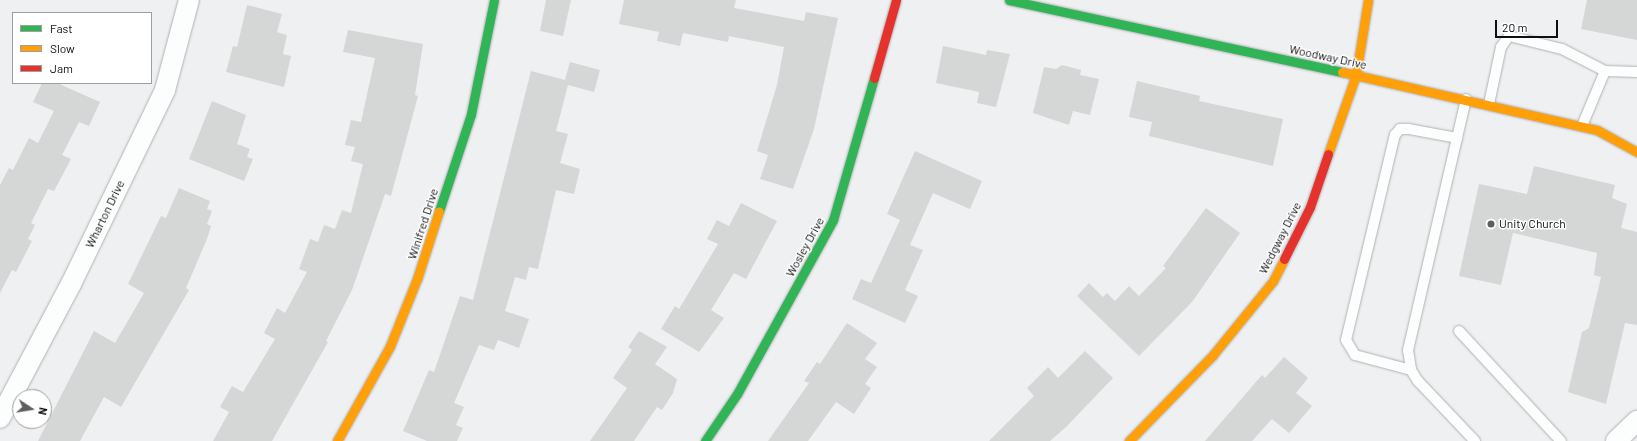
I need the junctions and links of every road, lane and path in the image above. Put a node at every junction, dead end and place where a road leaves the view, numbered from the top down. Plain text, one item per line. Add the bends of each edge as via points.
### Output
1 (189, 0) edge
2 (494, 0) edge
3 (896, 0) edge
4 (1009, 0) edge
5 (1368, 0) edge
6 (1605, 71) junction
7 (1637, 72) edge
8 (1356, 75) junction
9 (1466, 99) junction
10 (1489, 104) junction
11 (1582, 126) junction
12 (1457, 138) junction
13 (1637, 152) edge
14 (1458, 331) dead end
15 (1411, 370) junction
16 (0, 418) edge
17 (1637, 421) edge
18 (337, 441) edge
19 (705, 441) edge
20 (1129, 441) edge
21 (1475, 441) edge
22 (1561, 441) edge
23 (1616, 441) edge

1 - 16 street, Wharton Drive via 165,90 71,284
2 - 18 street, Winifred Drive via 471,114 417,279 390,346
3 - 19 street, Wosley Drive via 834,220 737,394
4 - 8 street, Woodway Drive
5 - 8 street, Wedgway Drive
6 - 7 lane
6 - 10 lane via 1562,49 1509,36 1501,47
6 - 11 lane
8 - 9 street, Woodway Drive
8 - 20 street, Wedgway Drive via 1310,207 1273,281 1212,356
9 - 10 street, Woodway Drive
9 - 12 lane
10 - 11 street, Woodway Drive
11 - 13 street, Woodway Drive via 1597,130
12 - 15 lane via 1408,350
12 - 15 lane via 1409,129 1400,129 1395,135 1346,340 1355,355
14 - 22 lane
15 - 21 lane
17 - 23 street

